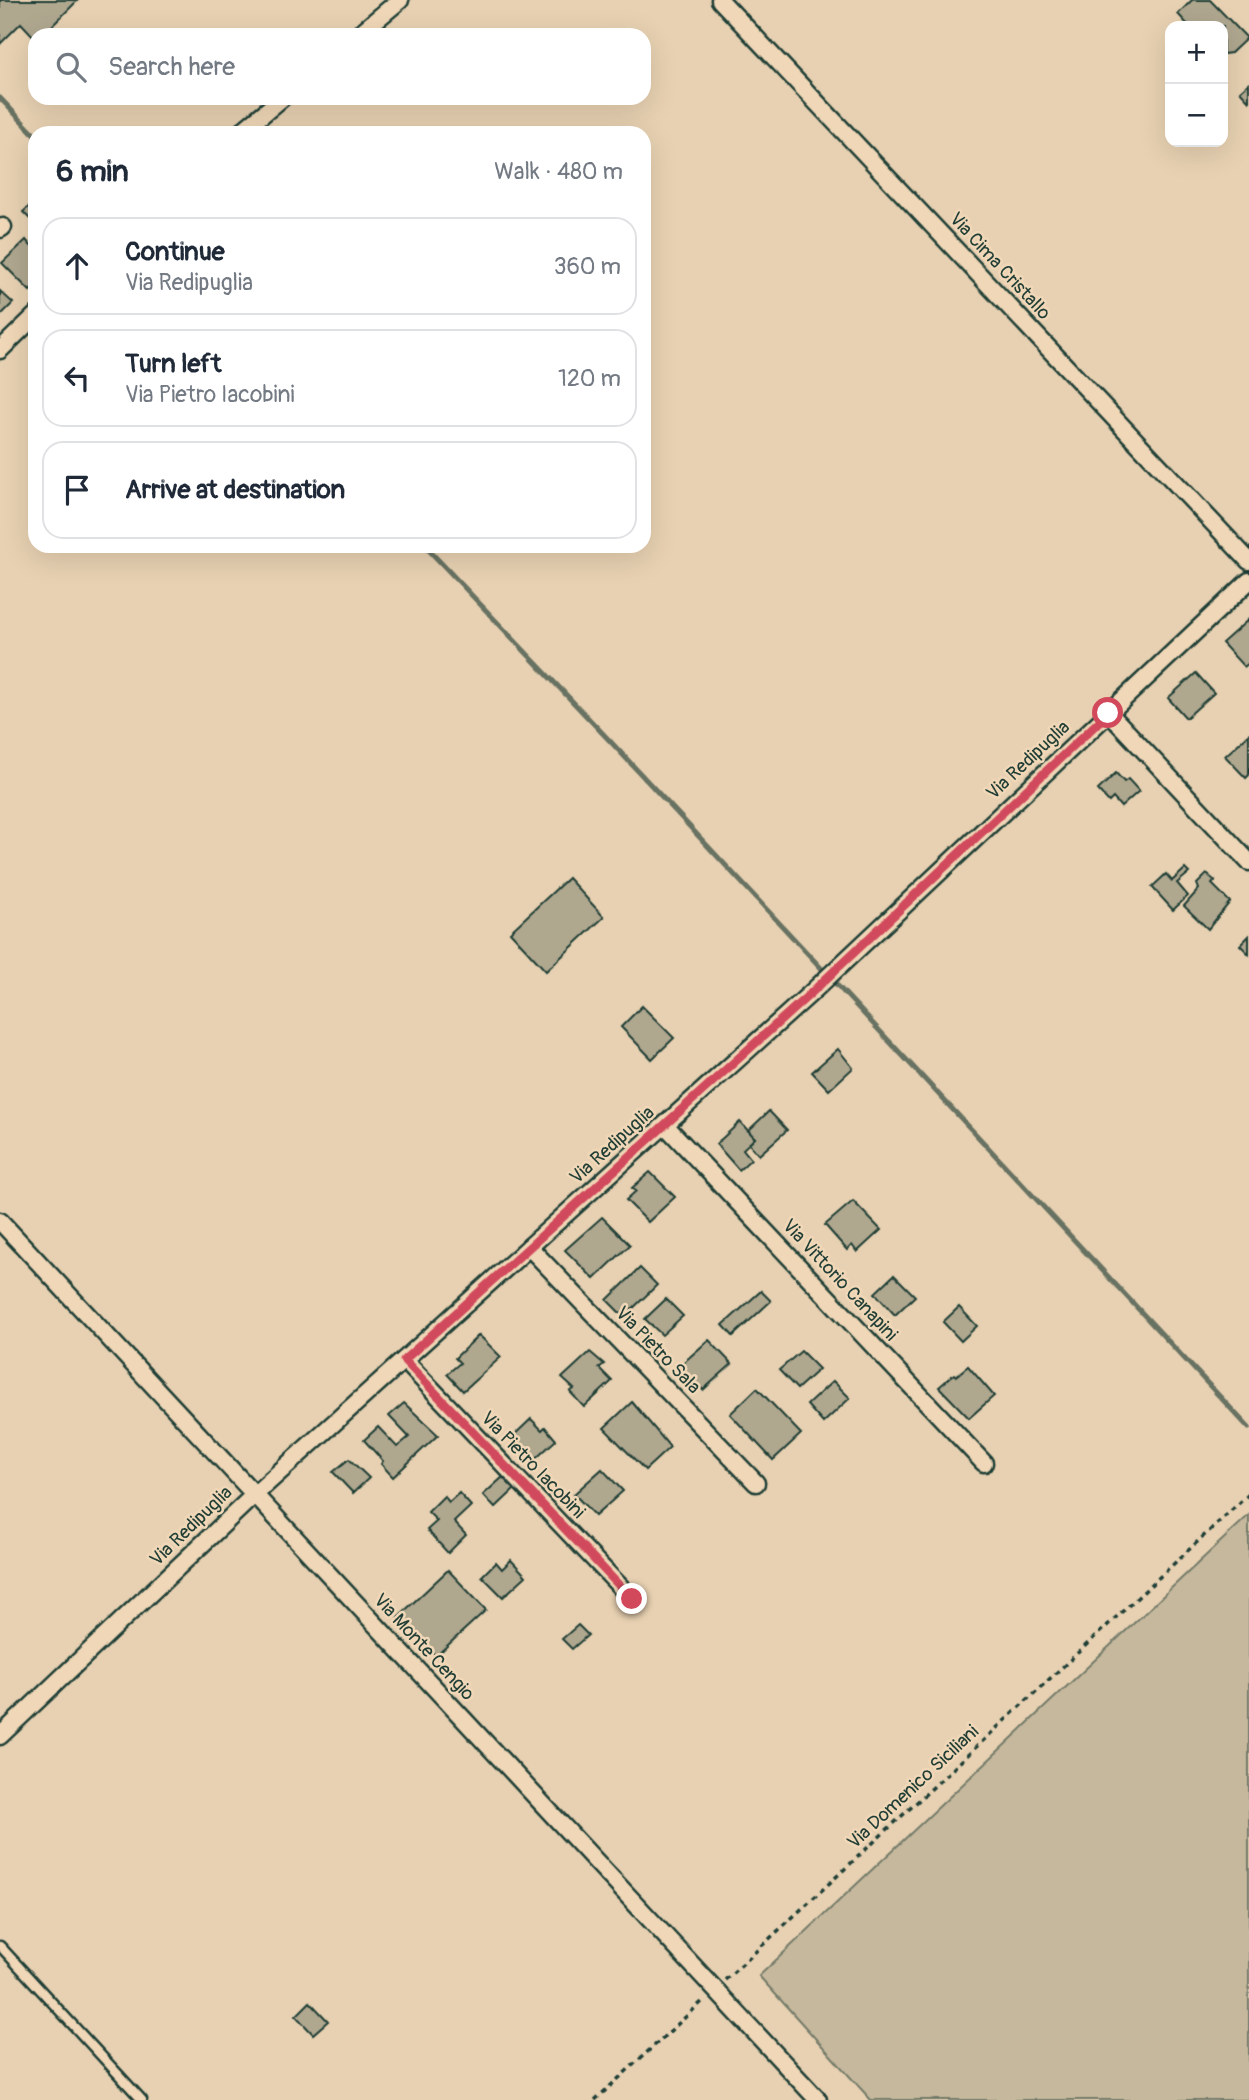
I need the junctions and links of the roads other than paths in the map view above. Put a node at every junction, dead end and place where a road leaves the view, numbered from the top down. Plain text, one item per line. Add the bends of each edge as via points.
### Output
1 (400, 0) edge
2 (720, 0) edge
3 (366, 28) edge
4 (274, 105) edge
5 (248, 126) edge
6 (28, 323) edge
7 (0, 349) edge
8 (1249, 561) edge
9 (1249, 582) edge
10 (1108, 713) junction
11 (1249, 862) edge
12 (665, 1125) junction
13 (0, 1221) edge
14 (530, 1247) junction
15 (404, 1360) junction
16 (984, 1463) dead end
17 (756, 1483) dead end
18 (254, 1495) junction
19 (632, 1599) dead end
20 (0, 1736) edge
21 (0, 1946) edge
22 (142, 2100) edge
23 (818, 2100) edge

1 - 3 street
2 - 8 street, Via Cima Cristallo
4 - 5 street
6 - 7 street
9 - 10 street, Via Redipuglia
10 - 11 street
10 - 12 street, Via Redipuglia
12 - 14 street, Via Redipuglia
12 - 16 street, Via Vittorio Canapini
13 - 18 street, Via Monte Cengio
14 - 15 street, Via Redipuglia
14 - 17 street, Via Pietro Sala
15 - 18 street, Via Redipuglia
15 - 19 street, Via Pietro Iacobini
18 - 20 street, Via Redipuglia
18 - 23 street, Via Monte Cengio
21 - 22 lane

